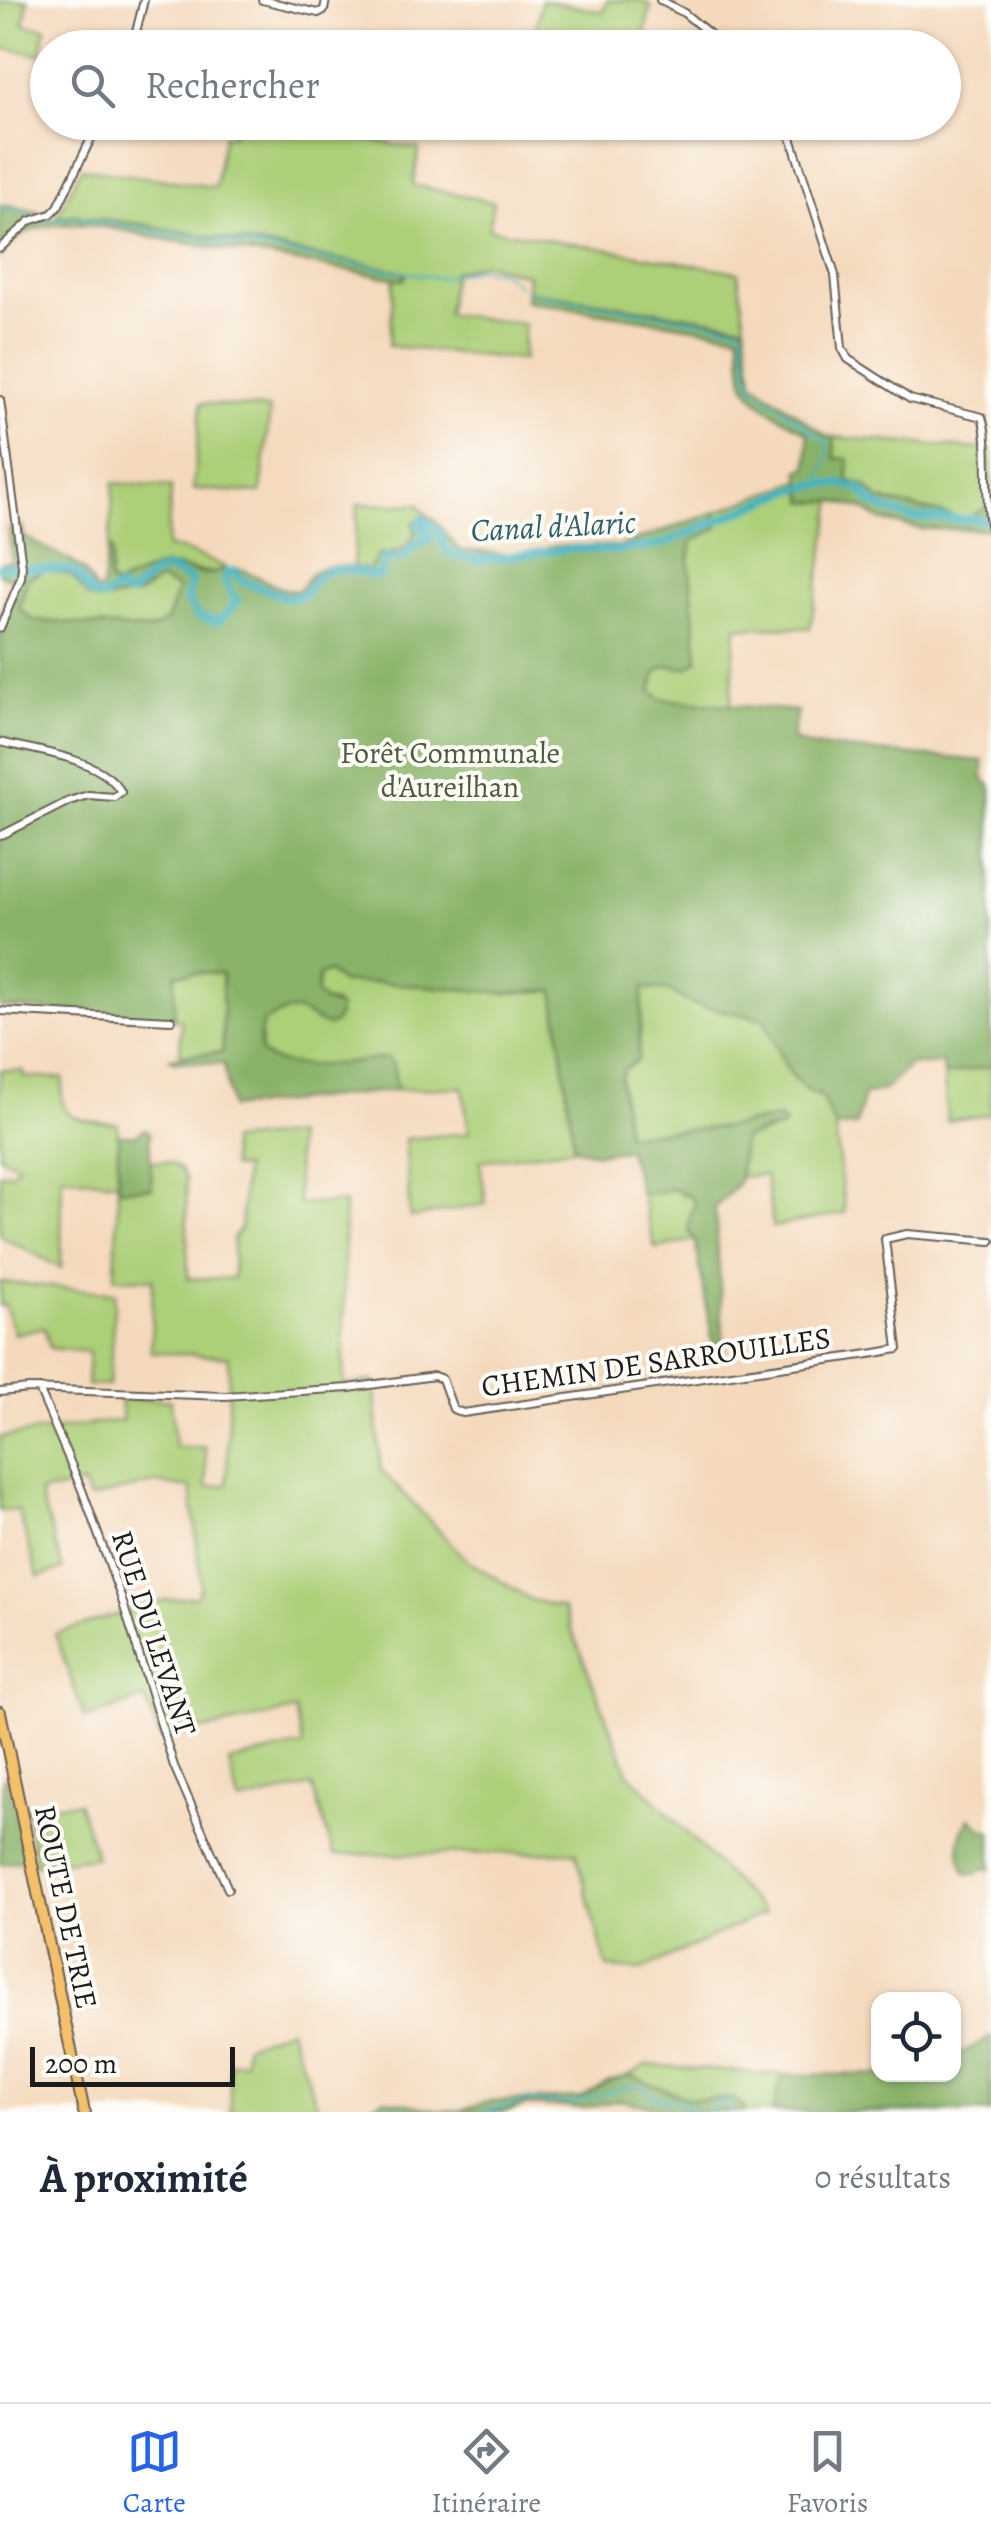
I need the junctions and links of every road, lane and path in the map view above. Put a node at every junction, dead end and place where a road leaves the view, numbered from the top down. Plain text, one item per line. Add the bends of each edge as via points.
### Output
1 (144, 0) edge
2 (262, 0) edge
3 (326, 0) edge
4 (660, 0) edge
5 (136, 30) edge
6 (705, 30) edge
7 (90, 140) edge
8 (792, 140) edge
9 (0, 248) edge
10 (0, 400) edge
11 (990, 528) edge
12 (0, 628) edge
13 (0, 742) edge
14 (0, 836) edge
15 (0, 1012) edge
16 (171, 1020) dead end
17 (991, 1241) edge
18 (38, 1389) junction
19 (0, 1392) edge
20 (0, 1712) edge
21 (228, 1889) dead end
22 (84, 2112) edge

1 - 5 street
2 - 3 street via 318,13
4 - 6 street
7 - 9 street via 58,208 30,220
8 - 11 street via 835,275 842,348 854,366 910,399 982,418 989,432
10 - 12 street via 22,566
13 - 14 street via 68,758 105,774 121,792 69,800
15 - 16 street
17 - 18 street, CHEMIN DE SARROUILLES via 907,1234 886,1239 898,1349 463,1413 453,1409 442,1378 434,1376 226,1396
18 - 19 street
18 - 21 street, RUE DU LEVANT via 121,1597 174,1766
20 - 22 main road, ROUTE DE TRIE

